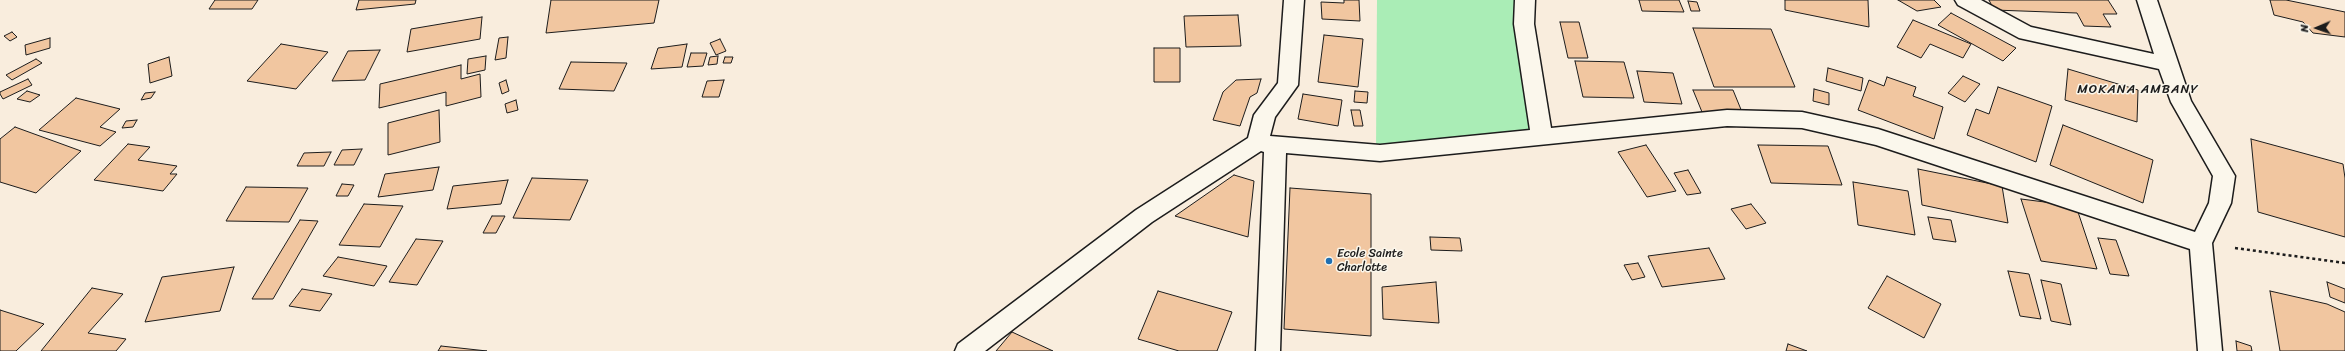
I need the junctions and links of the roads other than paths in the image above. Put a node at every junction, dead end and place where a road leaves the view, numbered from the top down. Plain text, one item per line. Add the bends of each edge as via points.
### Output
1 (1294, 0) edge
2 (1525, 0) edge
3 (1965, 0) edge
4 (2147, 0) edge
5 (2167, 64) junction
6 (1541, 135) junction
7 (1266, 144) junction
8 (2201, 243) junction
9 (967, 351) edge
10 (1268, 351) edge
11 (2210, 351) edge

1 - 7 street via 1288,85 1265,115
2 - 6 street via 1524,24
3 - 5 street via 2026,33
4 - 5 street
5 - 8 street via 2181,102 2224,176 2220,203
6 - 7 street via 1380,153
6 - 8 street via 1727,118 1802,120 1878,137
7 - 9 street via 1144,216
7 - 10 street
8 - 11 street

